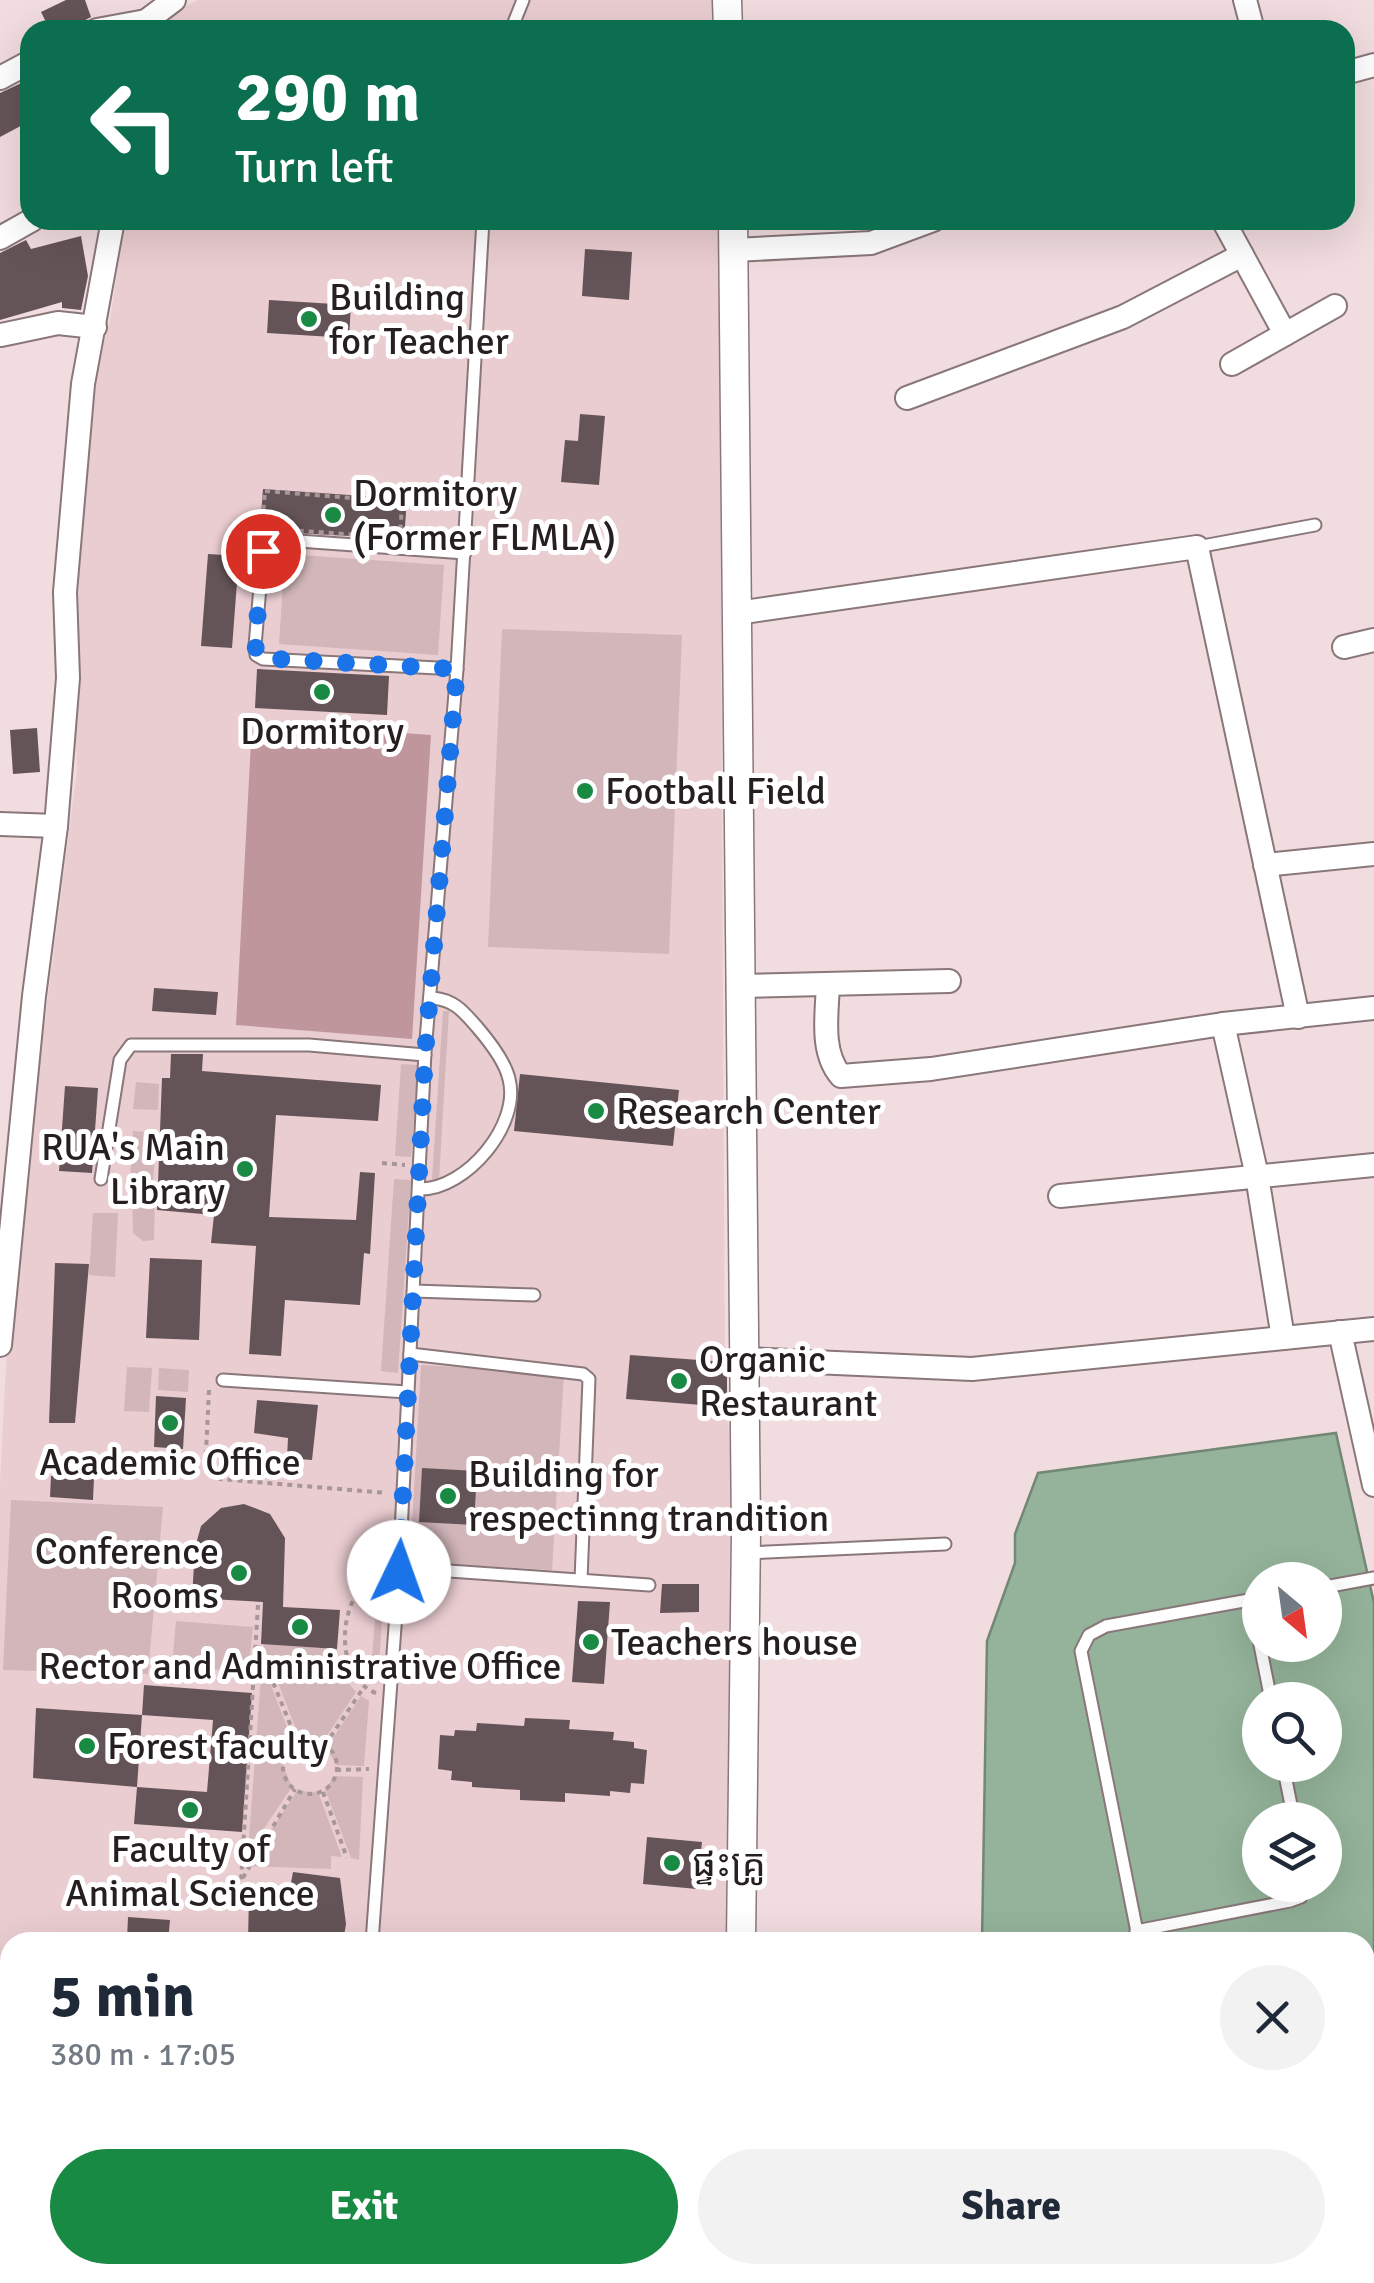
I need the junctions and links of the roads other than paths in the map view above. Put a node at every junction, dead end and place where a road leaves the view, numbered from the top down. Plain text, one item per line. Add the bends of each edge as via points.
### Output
1 (174, 0) edge
2 (151, 20) edge
3 (112, 230) edge
4 (482, 230) edge
5 (734, 230) edge
6 (906, 230) edge
7 (1229, 230) edge
8 (735, 250) junction
9 (1242, 254) junction
10 (1336, 306) dead end
11 (96, 326) junction
12 (1, 334) edge
13 (1285, 334) junction
14 (1232, 364) dead end
15 (906, 398) dead end
16 (1315, 526) dead end
17 (1197, 546) junction
18 (465, 552) junction
19 (737, 613) junction
20 (1374, 640) edge
21 (1344, 647) dead end
22 (457, 669) junction
23 (0, 824) edge
24 (56, 826) junction
25 (1374, 854) edge
26 (1265, 865) junction
27 (949, 982) dead end
28 (828, 984) junction
29 (738, 986) junction
30 (433, 998) junction
31 (1374, 1008) edge
32 (1298, 1017) junction
33 (1223, 1024) junction
34 (425, 1055) junction
35 (1374, 1166) edge
36 (1257, 1176) junction
37 (101, 1179) dead end
38 (421, 1189) junction
39 (1060, 1196) dead end
40 (414, 1291) junction
41 (534, 1295) dead end
42 (1374, 1329) edge
43 (1340, 1332) junction
44 (1283, 1338) junction
45 (0, 1344) edge
46 (410, 1354) junction
47 (744, 1359) junction
48 (216, 1382) road end
49 (406, 1392) junction
50 (1374, 1485) edge
51 (944, 1544) dead end
52 (746, 1553) junction
53 (399, 1566) junction
54 (1374, 1578) edge
55 (581, 1580) junction
56 (1342, 1584) edge
57 (649, 1586) dead end
58 (1242, 1602) edge
59 (1286, 1902) edge
60 (373, 1932) edge
61 (741, 1932) edge
62 (1137, 1932) edge
63 (1155, 1932) edge

1 - 2 street
3 - 11 street
4 - 18 lane
5 - 8 street
6 - 8 street via 872,243
7 - 9 street
8 - 19 street
9 - 13 street
9 - 15 street via 1122,317
10 - 13 street
11 - 12 street via 58,323
11 - 24 street via 83,384 68,558 68,678
13 - 14 street
16 - 17 lane
17 - 19 street
17 - 26 street
18 - 22 lane
18 - 22 lane via 271,539 263,551 255,646 263,658
19 - 29 street
20 - 21 street
22 - 30 lane
23 - 24 street
24 - 45 street
25 - 26 street
26 - 32 street
27 - 28 street
28 - 29 street
28 - 33 street via 827,1039 841,1076 931,1069
29 - 47 street
30 - 34 lane
30 - 38 lane via 453,1002 480,1030 510,1082 506,1118 490,1145 440,1188
31 - 32 street
32 - 33 street
33 - 36 street
34 - 37 lane via 309,1045 130,1045 120,1060
34 - 38 lane
35 - 36 street
36 - 39 street
36 - 44 street
38 - 40 lane
40 - 41 lane
40 - 46 lane
42 - 43 street
43 - 44 street
43 - 50 street
44 - 47 street via 972,1369
46 - 49 lane
46 - 55 lane via 588,1378
47 - 52 street
48 - 49 lane
49 - 53 lane
51 - 52 lane
52 - 61 street
53 - 55 lane
53 - 60 lane
54 - 56 lane
55 - 57 lane
58 - 62 lane via 1106,1626 1089,1634 1081,1652
59 - 63 lane

